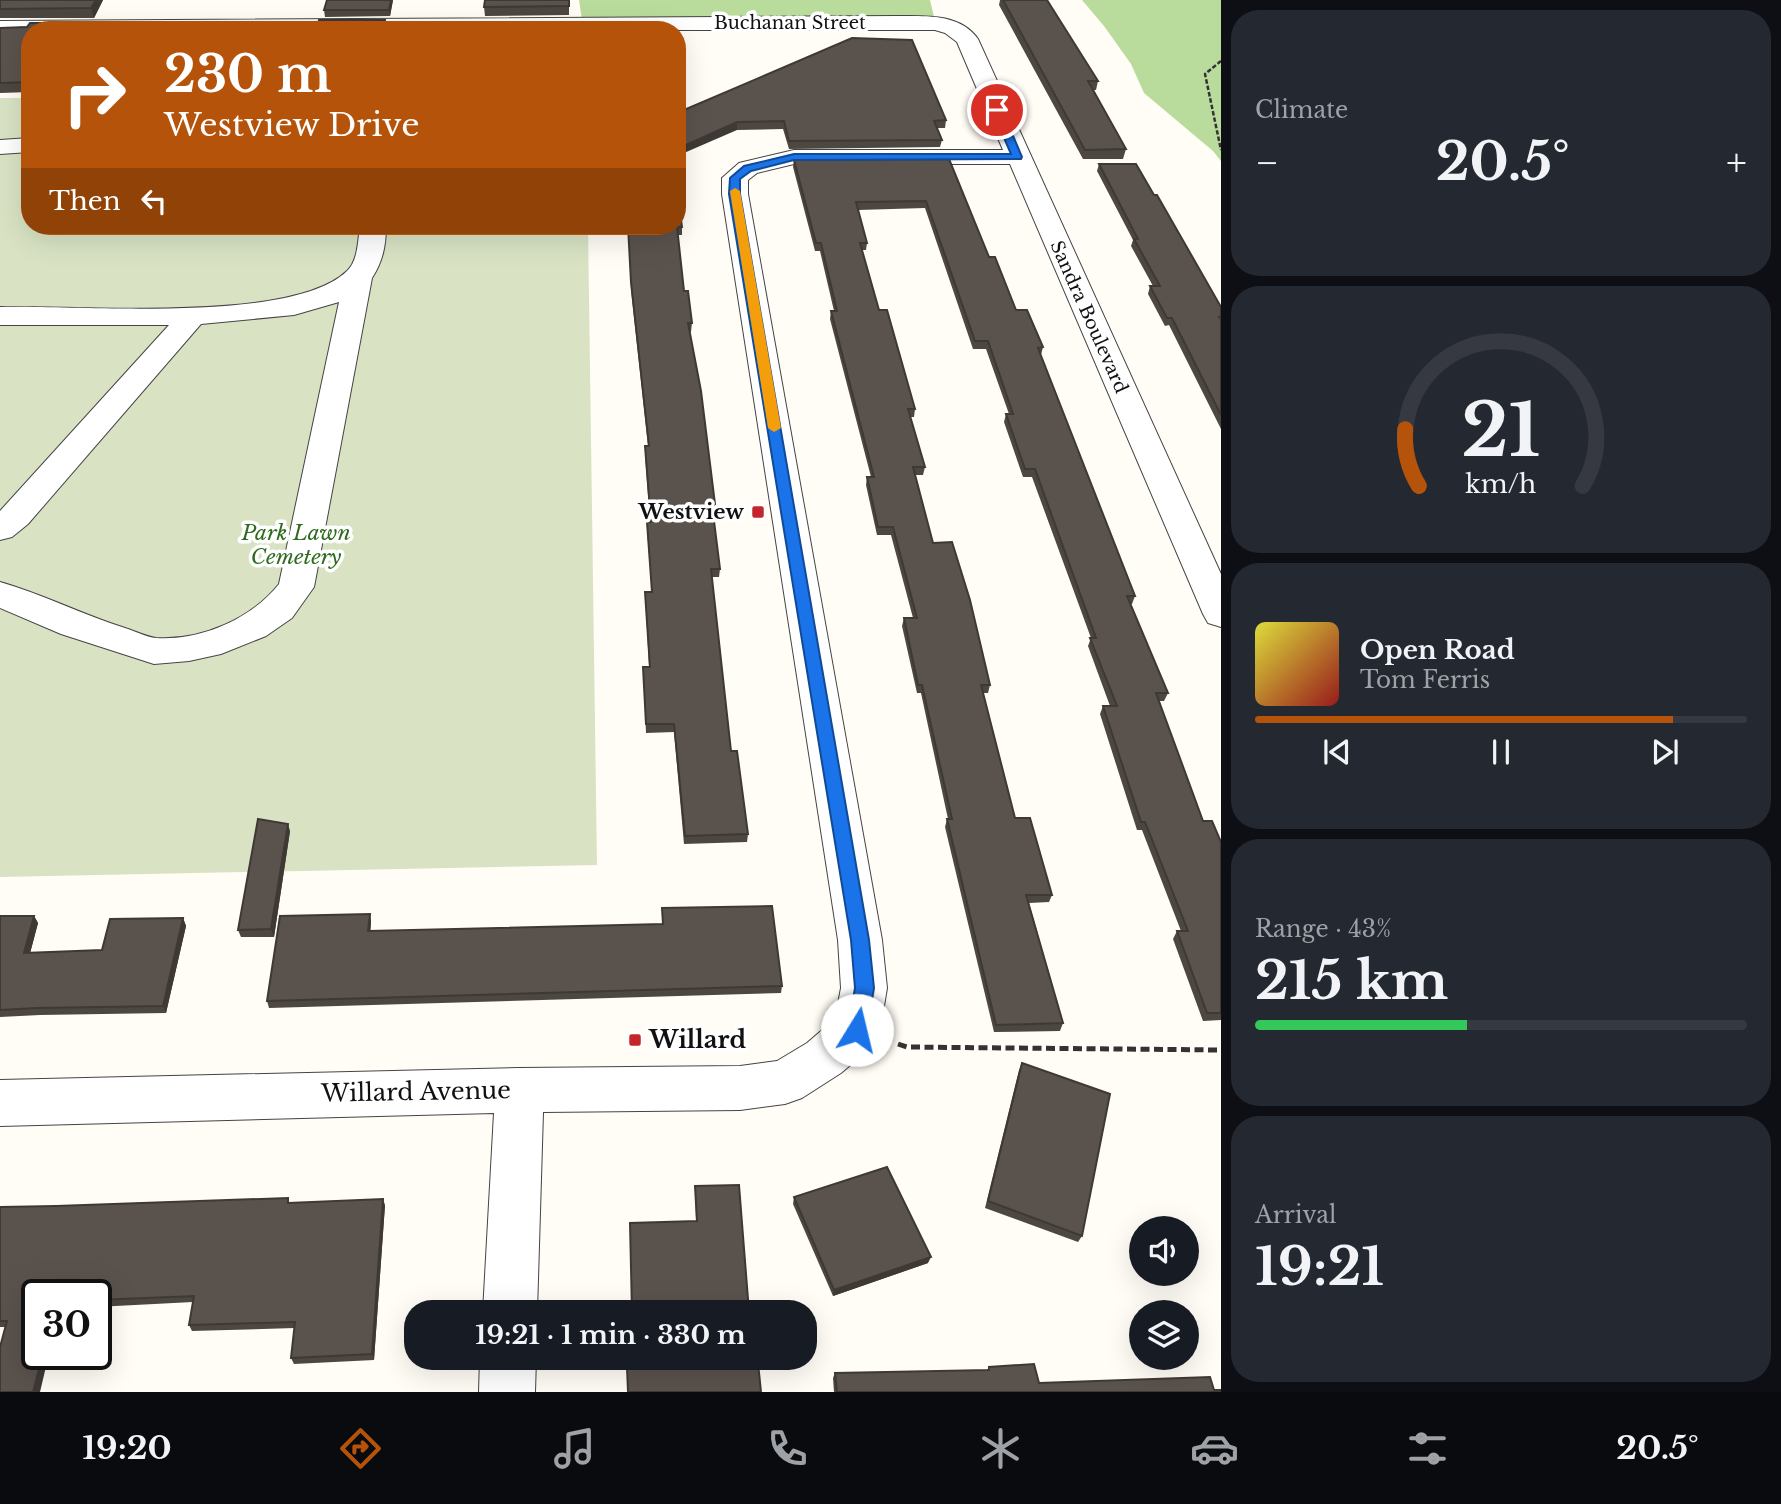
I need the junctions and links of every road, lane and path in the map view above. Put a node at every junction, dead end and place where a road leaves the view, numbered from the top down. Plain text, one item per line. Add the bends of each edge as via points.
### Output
1 (438, 0) edge
2 (104, 21) edge
3 (271, 21) edge
4 (435, 21) edge
5 (686, 23) edge
6 (951, 26) joint
7 (21, 27) edge
8 (0, 28) edge
9 (1221, 61) edge
10 (21, 145) edge
11 (0, 146) edge
12 (1221, 150) edge
13 (1017, 157) junction
14 (373, 235) edge
15 (358, 277) junction
16 (193, 315) junction
17 (0, 316) edge
18 (0, 529) edge
19 (0, 594) edge
20 (1221, 614) edge
21 (841, 1044) junction
22 (1221, 1050) edge
23 (519, 1090) junction
24 (0, 1103) edge
25 (510, 1300) edge
26 (508, 1370) edge
27 (507, 1392) edge

1 - 4 street
2 - 3 street, Buchanan Street
5 - 6 street, Buchanan Street
6 - 13 street, Sandra Boulevard via 967,39
7 - 8 street, Buchanan Street
9 - 12 path via 1205,74
10 - 11 street
13 - 20 street, Sandra Boulevard
13 - 21 street via 794,157 748,168 735,178 860,940 864,988
14 - 15 street via 372,252
15 - 16 street via 320,300 293,307
15 - 19 street via 296,587 279,608 253,627 221,641 154,651
16 - 17 street
16 - 18 street
21 - 22 path
21 - 23 street, Willard Avenue via 785,1082 740,1088
23 - 24 street, Willard Avenue
23 - 25 street
26 - 27 street

